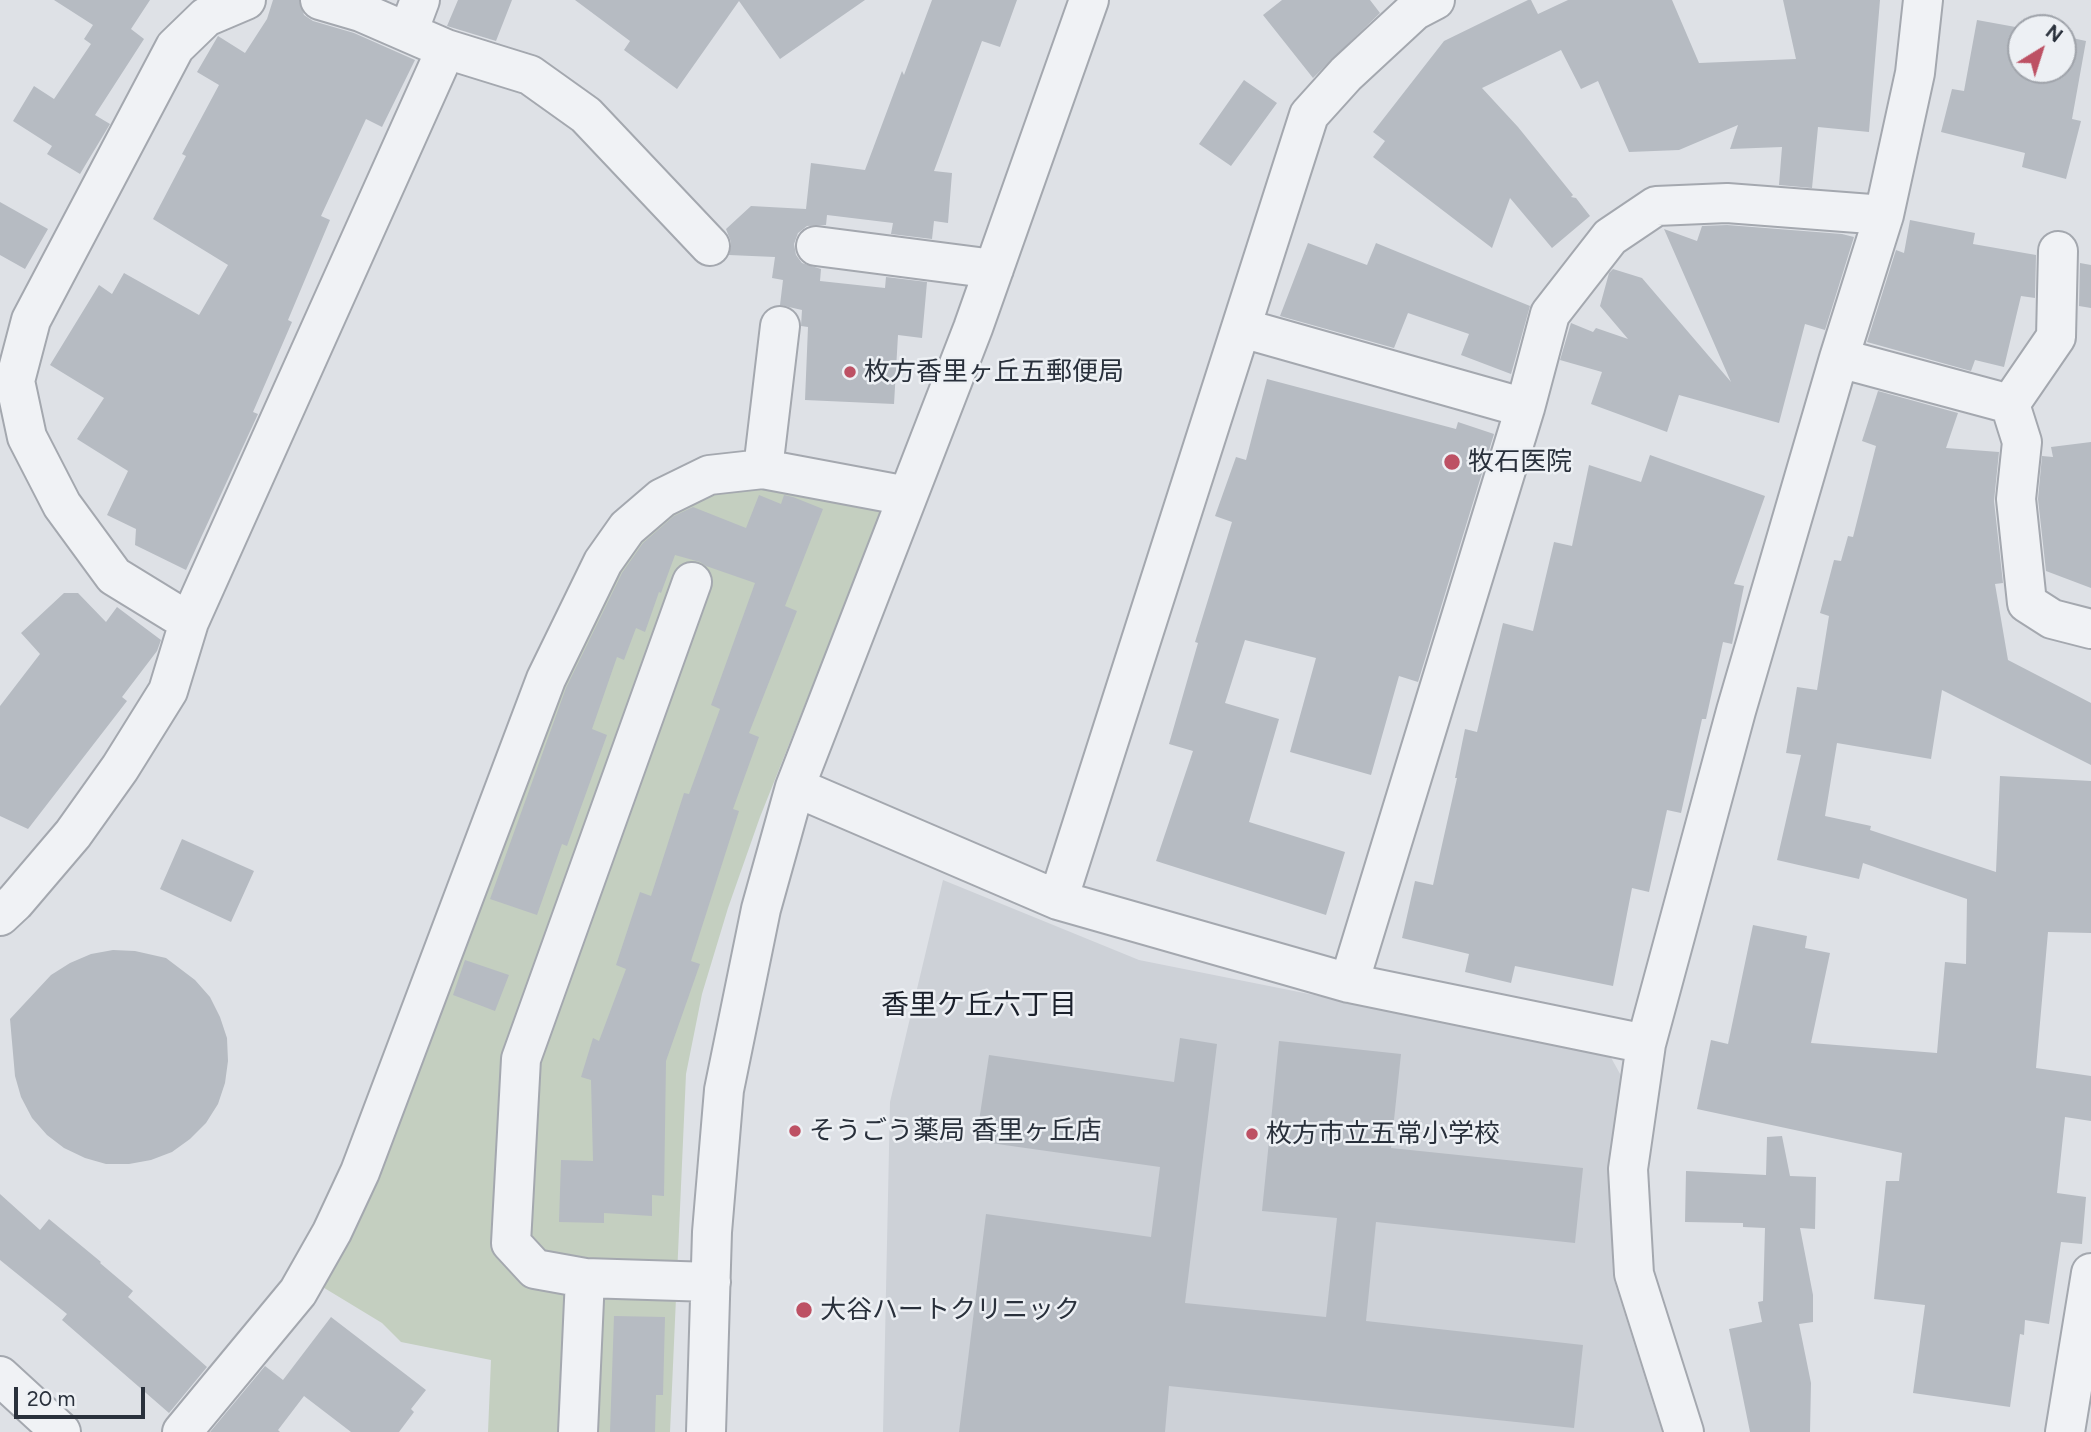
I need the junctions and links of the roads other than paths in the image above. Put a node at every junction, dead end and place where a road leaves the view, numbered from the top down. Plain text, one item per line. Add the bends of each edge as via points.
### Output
1 (246, 0) edge
2 (320, 0) edge
3 (1089, 0) edge
4 (1435, 0) edge
5 (1923, 0) edge
6 (414, 16) edge
7 (446, 49) junction
8 (1884, 215) junction
9 (710, 246) dead end
10 (816, 246) dead end
11 (2058, 251) dead end
12 (994, 268) junction
13 (780, 326) dead end
14 (1242, 328) junction
15 (1839, 358) junction
16 (2010, 404) junction
17 (1525, 408) junction
18 (763, 469) junction
19 (907, 496) junction
20 (692, 582) dead end
21 (189, 622) junction
22 (2091, 629) edge
23 (795, 786) junction
24 (1058, 900) junction
25 (0, 916) edge
26 (1349, 983) junction
27 (1646, 1044) junction
28 (2091, 1273) edge
29 (585, 1278) junction
30 (710, 1282) junction
31 (0, 1376) edge
32 (61, 1432) edge
33 (182, 1432) edge
34 (578, 1432) edge
35 (706, 1432) edge
36 (1684, 1432) edge
37 (2066, 1432) edge

1 - 21 street via 206,17 175,47 31,320 15,381 27,437 62,505 114,576
2 - 6 street via 361,12
3 - 12 street
4 - 14 street via 1413,10 1309,115
5 - 8 street via 1915,73
6 - 7 street
7 - 9 street via 530,75 586,116
7 - 21 street
8 - 15 street
8 - 17 street via 1727,203 1656,206 1610,237 1550,314
10 - 12 street
11 - 16 street via 2056,337
12 - 19 street
13 - 18 street
14 - 17 street
14 - 24 street
15 - 16 street
15 - 27 street via 1736,711
16 - 22 street via 2022,442 2016,499 2027,603 2052,619
17 - 26 street
18 - 19 street
18 - 33 street via 709,475 662,498 627,528 603,562 546,679 360,1172 332,1232 298,1292
19 - 23 street
20 - 29 street via 521,1059 511,1243 535,1269
21 - 25 street via 168,691 120,768 73,834
23 - 24 street
23 - 30 street via 761,909 724,1090
24 - 26 street
26 - 27 street
27 - 36 street via 1628,1169 1634,1274
28 - 37 street
29 - 30 street
29 - 34 street
30 - 35 street
31 - 32 street

